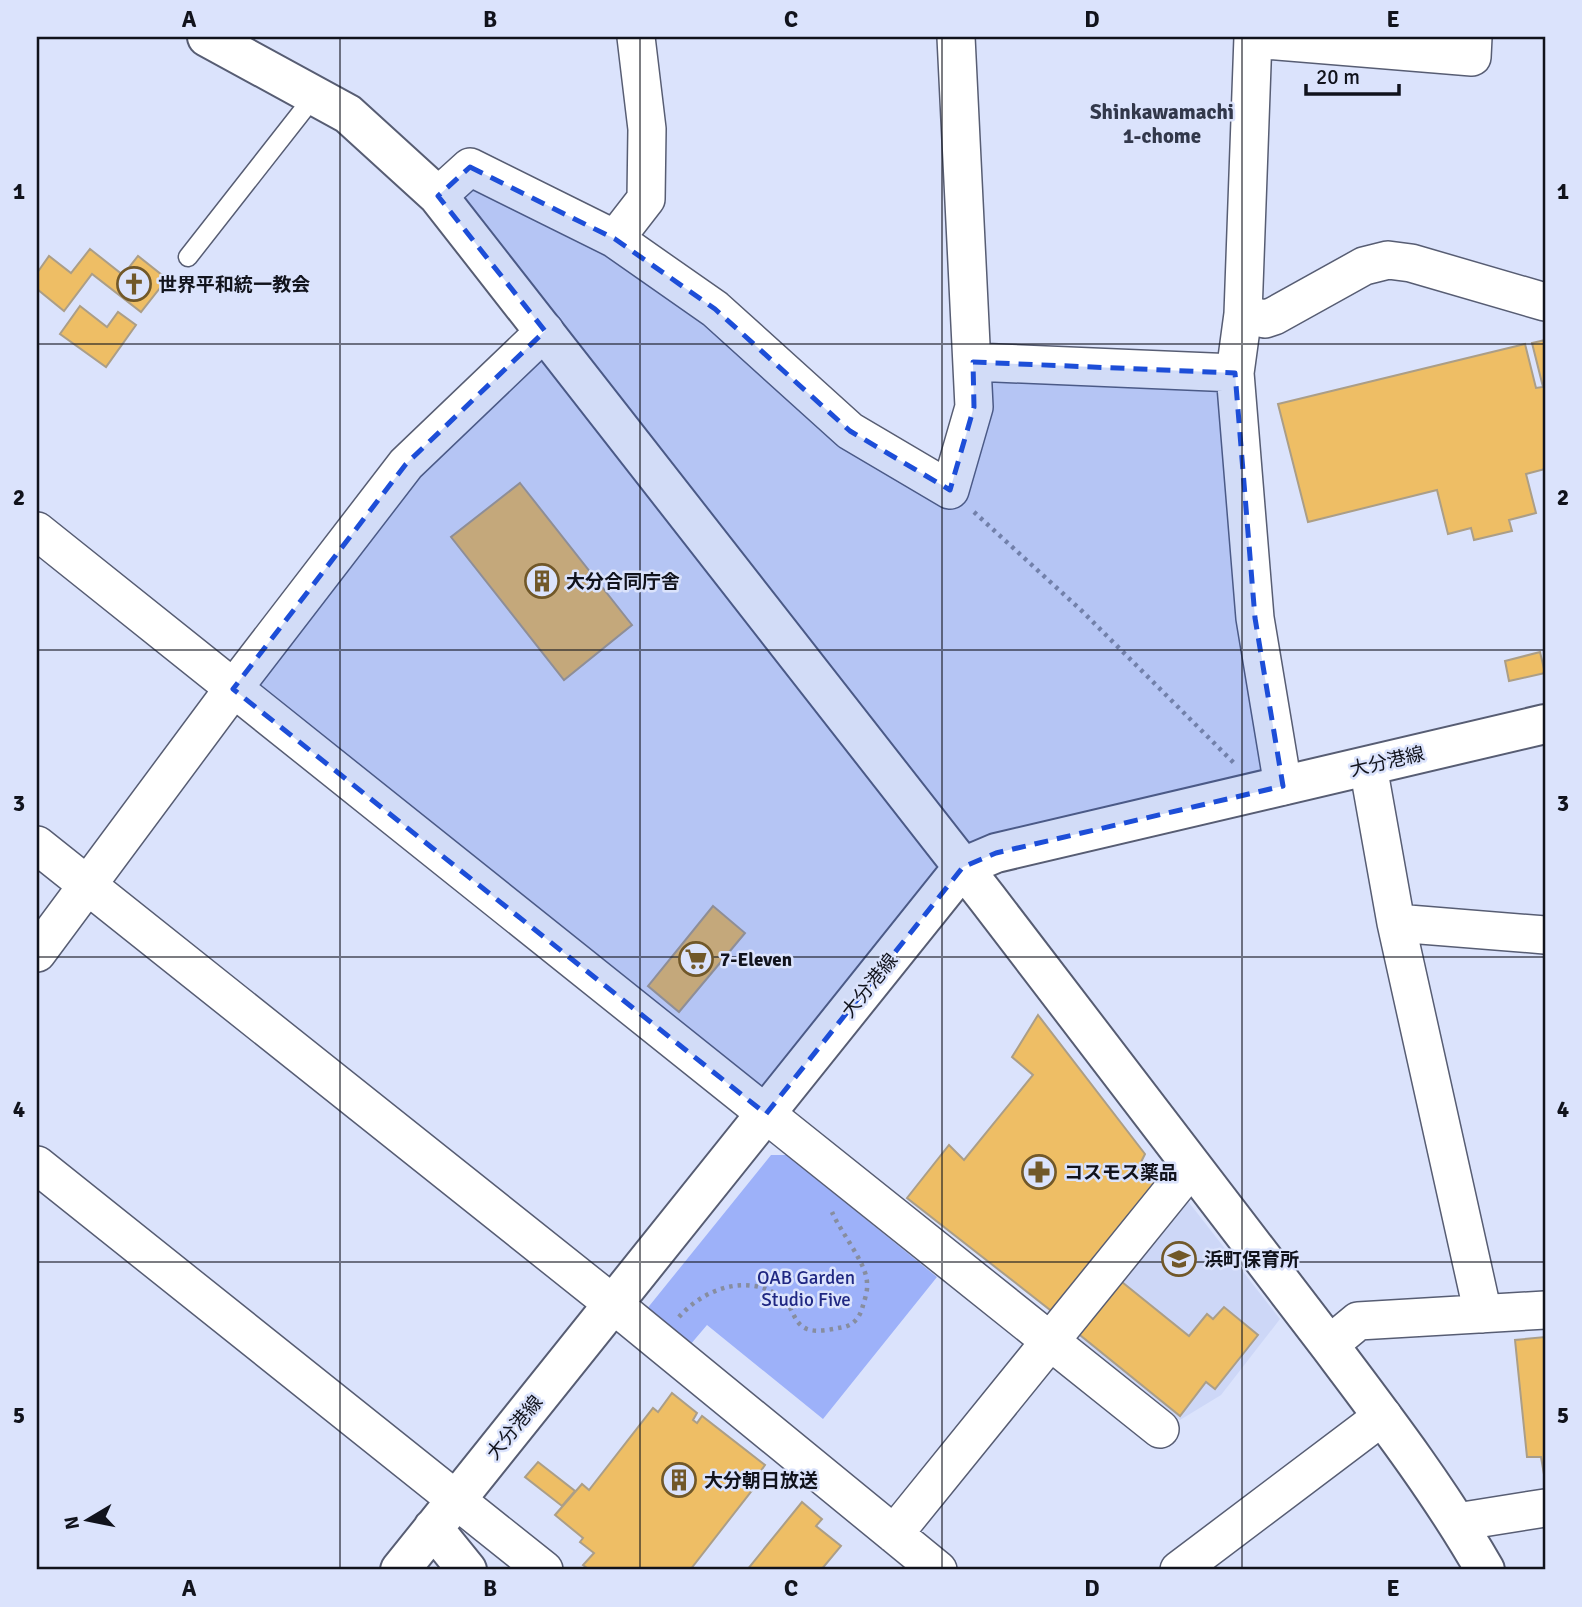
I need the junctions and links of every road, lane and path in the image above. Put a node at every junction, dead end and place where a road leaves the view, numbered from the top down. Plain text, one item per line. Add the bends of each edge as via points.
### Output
1 (207, 37) edge
2 (636, 37) edge
3 (956, 37) edge
4 (1473, 37) edge
5 (1253, 38) edge
6 (315, 95) junction
7 (438, 196) junction
8 (615, 239) junction
9 (188, 257) dead end
10 (1545, 302) edge
11 (1243, 314) junction
12 (545, 331) junction
13 (973, 362) junction
14 (1235, 373) junction
15 (950, 490) junction
16 (37, 531) edge
17 (233, 689) junction
18 (1545, 724) edge
19 (1368, 766) junction
20 (1242, 772) dead end
21 (1283, 786) junction
22 (37, 845) edge
23 (963, 867) junction
24 (87, 886) junction
25 (1396, 923) junction
26 (1545, 935) edge
27 (37, 953) edge
28 (766, 1114) junction
29 (37, 1165) edge
30 (1192, 1166) junction
31 (846, 1179) junction
32 (613, 1304) junction
33 (1545, 1310) edge
34 (1483, 1314) junction
35 (658, 1341) junction
36 (1049, 1341) junction
37 (1329, 1345) junction
38 (1383, 1416) junction
39 (1160, 1429) dead end
40 (1545, 1508) edge
41 (444, 1515) junction
42 (1457, 1522) junction
43 (894, 1534) junction
44 (400, 1570) edge
45 (467, 1570) edge
46 (544, 1570) edge
47 (938, 1570) edge
48 (1180, 1570) edge
49 (1485, 1570) edge

1 - 6 street
2 - 8 street via 647,129 646,199
3 - 13 street
4 - 5 street via 1472,57
5 - 11 street
6 - 7 street via 348,114
6 - 9 lane
7 - 8 street via 470,167
7 - 12 street
8 - 15 street via 715,309 850,431
10 - 11 street via 1388,260 1364,265 1274,316 1265,319
11 - 14 street
12 - 17 street via 406,464
12 - 23 street
13 - 14 street
13 - 15 street via 974,407
14 - 21 street via 1255,618
15 - 20 path via 1082,611
16 - 17 street
17 - 24 street
17 - 28 street
18 - 19 street, 大分港線
19 - 21 street, 大分港線
19 - 25 street
21 - 23 street, 大分港線 via 996,853
22 - 24 street
23 - 28 street, 大分港線
23 - 30 street
24 - 27 street
24 - 32 street
25 - 26 street
25 - 34 street
28 - 31 street
28 - 32 street, 大分港線
29 - 41 street
30 - 36 street
30 - 37 street
31 - 35 path via 831,1209 865,1269 868,1284 860,1315 850,1325 804,1328 786,1302 745,1284 714,1292 695,1304
31 - 36 street
32 - 35 street
32 - 41 street, 大分港線
33 - 34 street
34 - 37 street via 1358,1321
35 - 43 street
36 - 39 street
36 - 43 street
37 - 38 street
38 - 42 street
38 - 48 street
40 - 42 street
41 - 44 street, 大分港線
41 - 45 street
41 - 46 street
42 - 49 street
43 - 47 street

